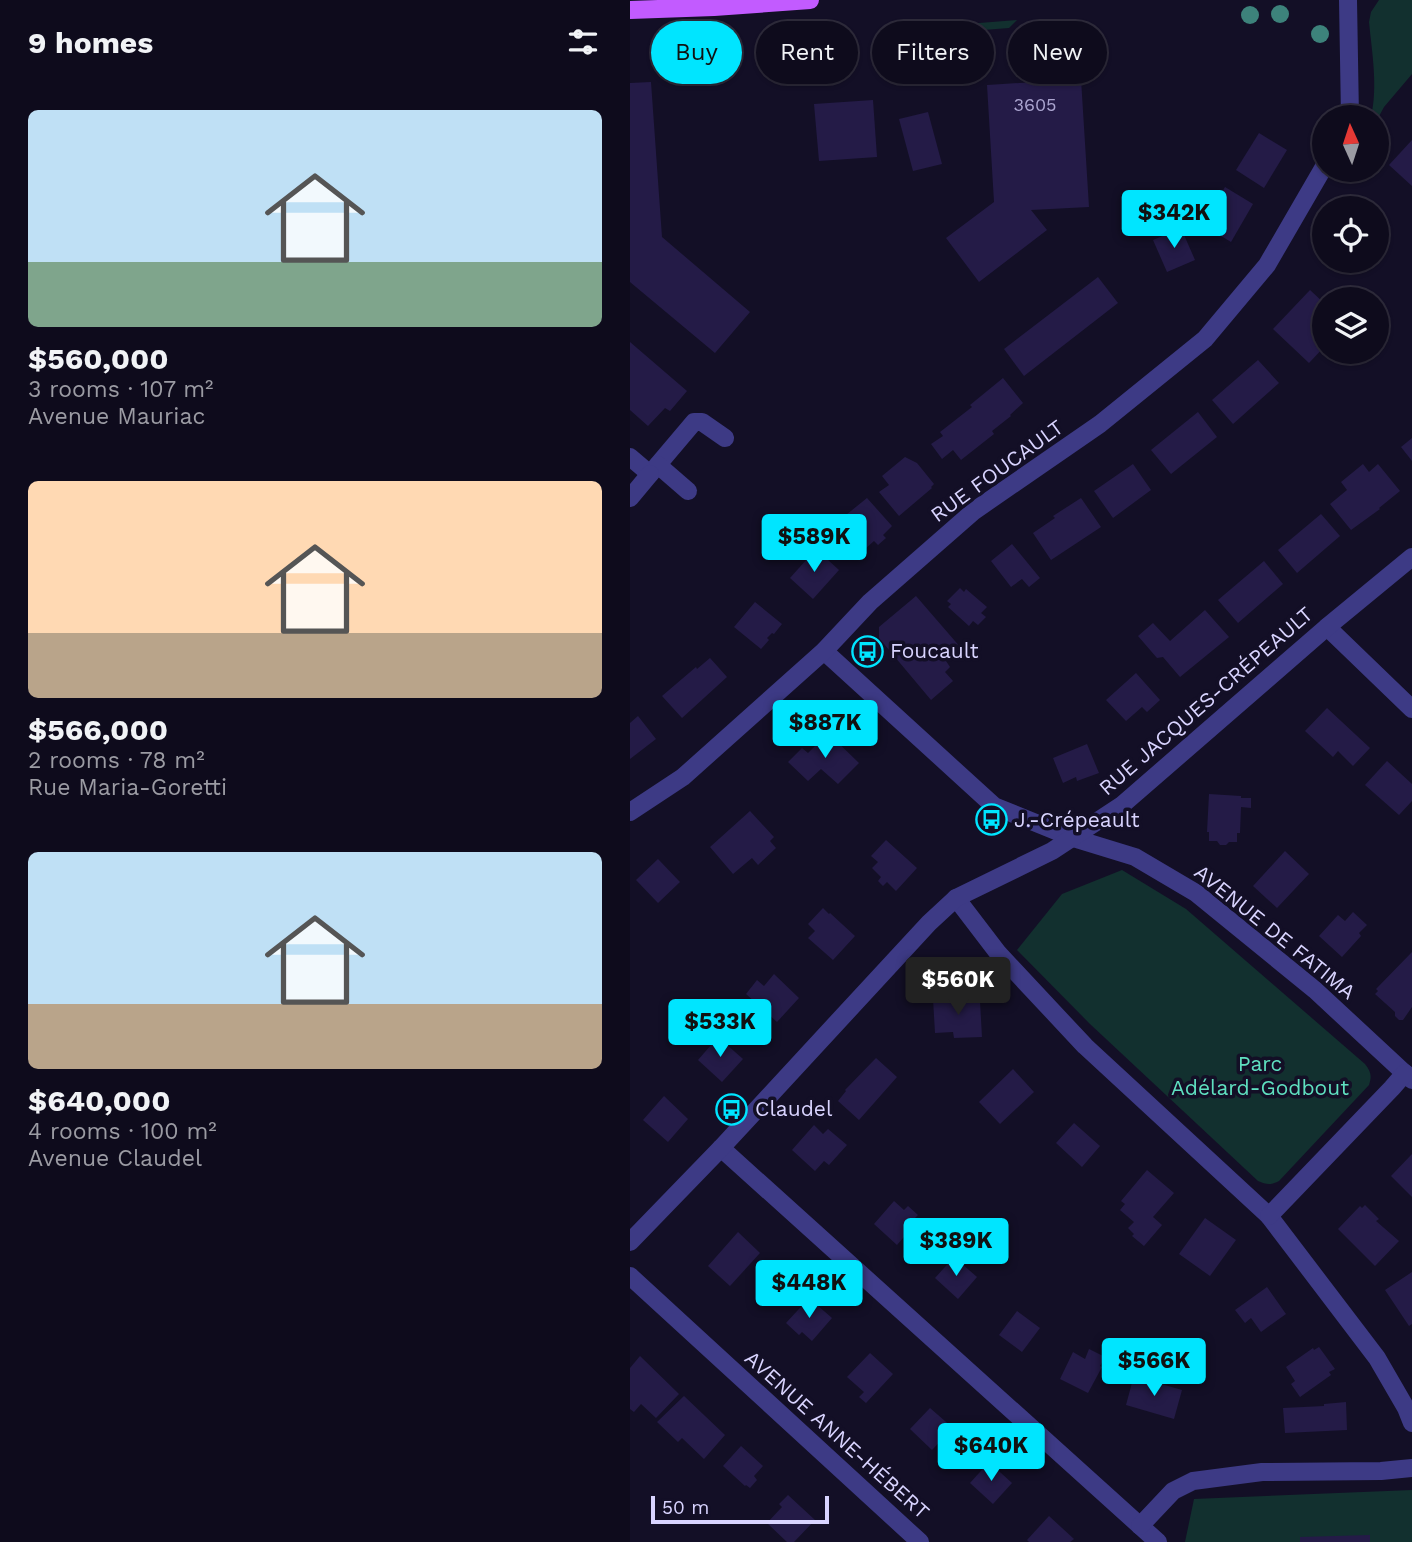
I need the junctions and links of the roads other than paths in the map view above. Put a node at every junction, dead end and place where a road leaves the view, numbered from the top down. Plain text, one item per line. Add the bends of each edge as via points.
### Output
1 (810, 0) edge
2 (1348, 0) edge
3 (714, 3) edge
4 (630, 10) edge
5 (1350, 105) edge
6 (1315, 182) edge
7 (725, 438) dead end
8 (630, 457) edge
9 (654, 470) junction
10 (688, 491) dead end
11 (630, 498) edge
12 (1412, 557) edge
13 (1327, 627) junction
14 (824, 650) junction
15 (1412, 709) edge
16 (630, 812) edge
17 (1073, 838) junction
18 (956, 898) junction
19 (1408, 1076) edge
20 (721, 1148) junction
21 (1269, 1216) junction
22 (630, 1242) edge
23 (630, 1276) edge
24 (1412, 1423) edge
25 (1412, 1468) edge
26 (1140, 1526) junction
27 (920, 1542) edge
28 (1158, 1542) edge

1 - 3 main road
2 - 5 street
3 - 4 main road
6 - 14 street, RUE FOUCAULT via 1267,265 1205,339 1100,425 974,511 870,602
7 - 9 street via 702,422 694,422
8 - 9 street
9 - 10 street
9 - 11 street
12 - 13 street, RUE JACQUES-CRÉPEAULT
13 - 15 street
13 - 17 street, RUE JACQUES-CRÉPEAULT via 1122,805
14 - 16 street, RUE FOUCAULT via 682,777
14 - 17 street, AVENUE DE FATIMA via 995,806
17 - 18 street, RUE JACQUES-CRÉPEAULT
17 - 19 street, AVENUE DE FATIMA via 1135,857 1196,893 1315,990
18 - 20 street, RUE JACQUES-CRÉPEAULT
18 - 21 street via 998,953 1085,1046
19 - 21 street
20 - 22 street, RUE JACQUES-CRÉPEAULT
20 - 26 street
21 - 24 street via 1377,1358
23 - 27 street, AVENUE ANNE-HÉBERT
25 - 26 street via 1262,1472 1193,1481 1173,1491
26 - 28 street

